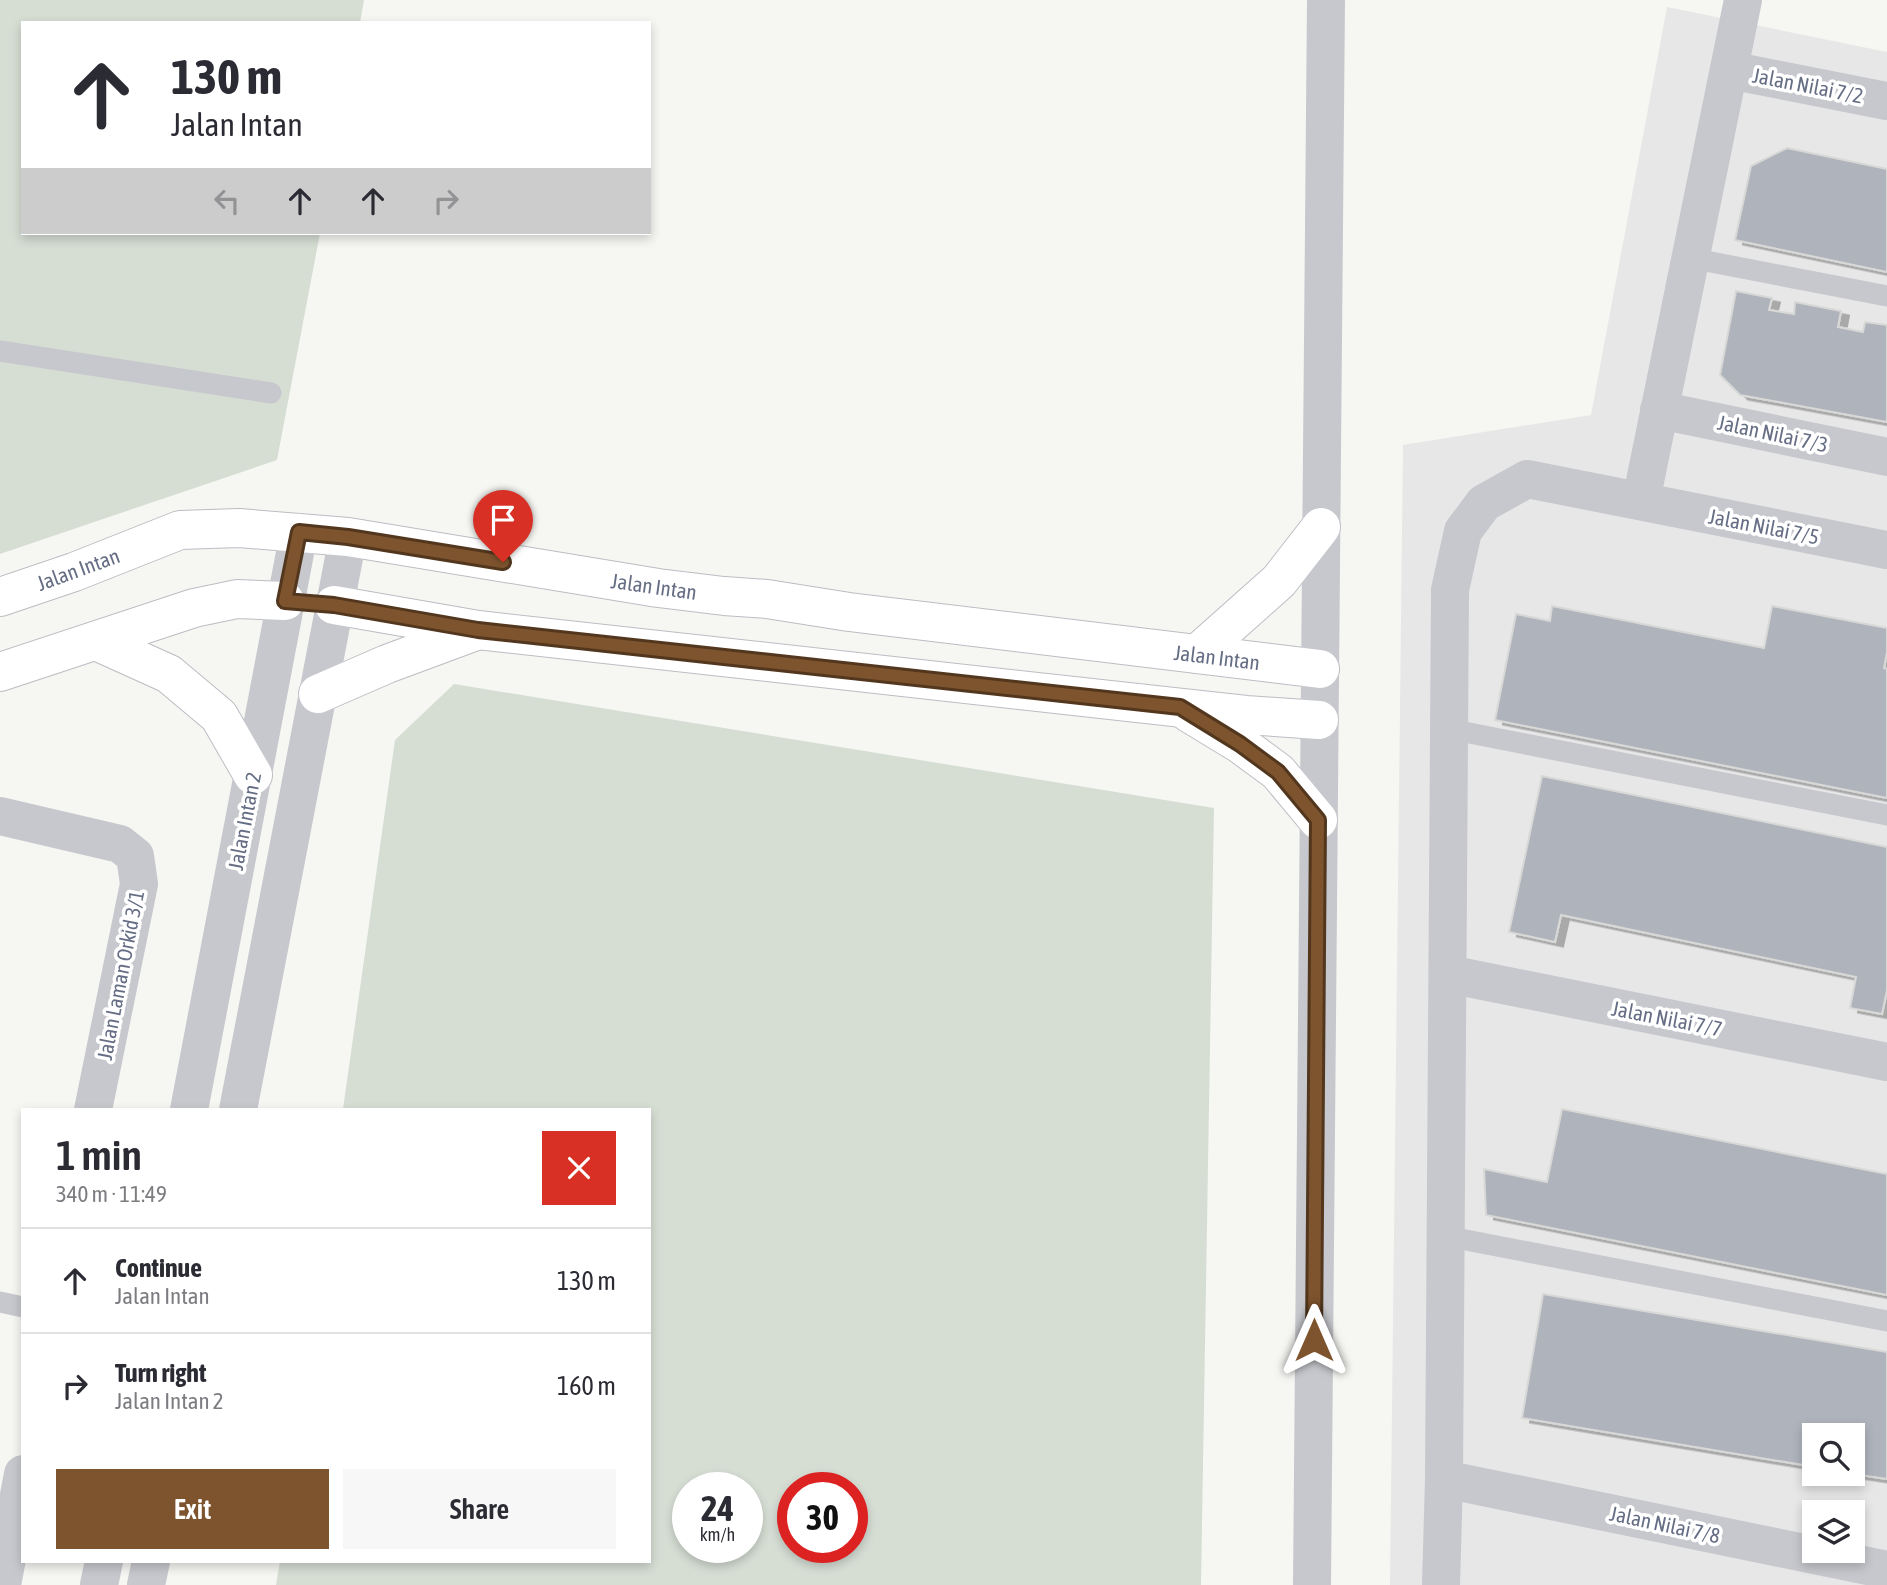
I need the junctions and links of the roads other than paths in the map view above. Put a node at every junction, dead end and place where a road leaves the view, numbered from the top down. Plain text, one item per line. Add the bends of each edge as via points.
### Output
1 (1326, 0) edge
2 (1743, 0) edge
3 (1729, 70) junction
4 (1887, 101) edge
5 (1690, 258) junction
6 (1887, 296) edge
7 (0, 351) edge
8 (271, 393) dead end
9 (1659, 410) junction
10 (1887, 457) edge
11 (1641, 501) junction
12 (1321, 527) junction
13 (299, 532) junction
14 (348, 537) junction
15 (1887, 550) edge
16 (0, 597) edge
17 (285, 601) junction
18 (334, 605) junction
19 (478, 630) junction
20 (96, 641) junction
21 (1197, 654) junction
22 (1320, 669) junction
23 (0, 671) edge
24 (318, 694) junction
25 (1180, 707) junction
26 (1319, 720) junction
27 (1450, 729) junction
28 (253, 775) junction
29 (0, 816) edge
30 (1887, 816) edge
31 (1318, 820) junction
32 (1448, 974) junction
33 (1887, 1062) edge
34 (93, 1108) edge
35 (189, 1108) edge
36 (238, 1108) edge
37 (1446, 1236) junction
38 (0, 1302) edge
39 (21, 1307) edge
40 (1887, 1321) edge
41 (1444, 1479) junction
42 (21, 1485) edge
43 (104, 1563) edge
44 (150, 1563) edge
45 (1887, 1570) edge
46 (2, 1585) edge
47 (99, 1585) edge
48 (146, 1585) edge
49 (1312, 1585) edge
50 (1441, 1585) edge

1 - 12 street
2 - 3 street
3 - 4 street, Jalan Nilai 7/2
3 - 5 street
5 - 6 lane
5 - 9 street
7 - 8 lane
9 - 10 street, Jalan Nilai 7/3
9 - 11 street
11 - 15 street, Jalan Nilai 7/5
11 - 27 street, Jalan Nilai 7/5 via 1527,479 1483,503 1463,531 1450,590
12 - 21 street via 1279,581
12 - 22 street
13 - 14 street, Jalan Intan
13 - 16 street, Jalan Intan via 180,530
13 - 17 street, Jalan Intan 2
14 - 18 street
14 - 21 street, Jalan Intan via 658,588
17 - 18 street
17 - 20 street via 237,599 194,608
17 - 28 street, Jalan Intan 2
18 - 19 street
18 - 24 street
19 - 24 street
19 - 25 street
20 - 23 street
20 - 28 street via 169,674 219,716
21 - 22 street, Jalan Intan
22 - 26 street
24 - 36 street
25 - 26 street
25 - 31 street via 1278,772
26 - 31 street
27 - 30 lane
27 - 32 street, Jalan Nilai 7/5
28 - 35 street, Jalan Intan 2
29 - 34 street, Jalan Laman Orkid 3/1 via 120,844 135,856 139,884
31 - 49 street
32 - 33 street, Jalan Nilai 7/7
32 - 37 street, Jalan Nilai 7/5
37 - 40 lane
37 - 41 street, Jalan Nilai 7/5
38 - 39 lane
41 - 45 street, Jalan Nilai 7/8
41 - 50 street, Jalan Nilai 7/5
42 - 46 street
43 - 47 street
44 - 48 street

